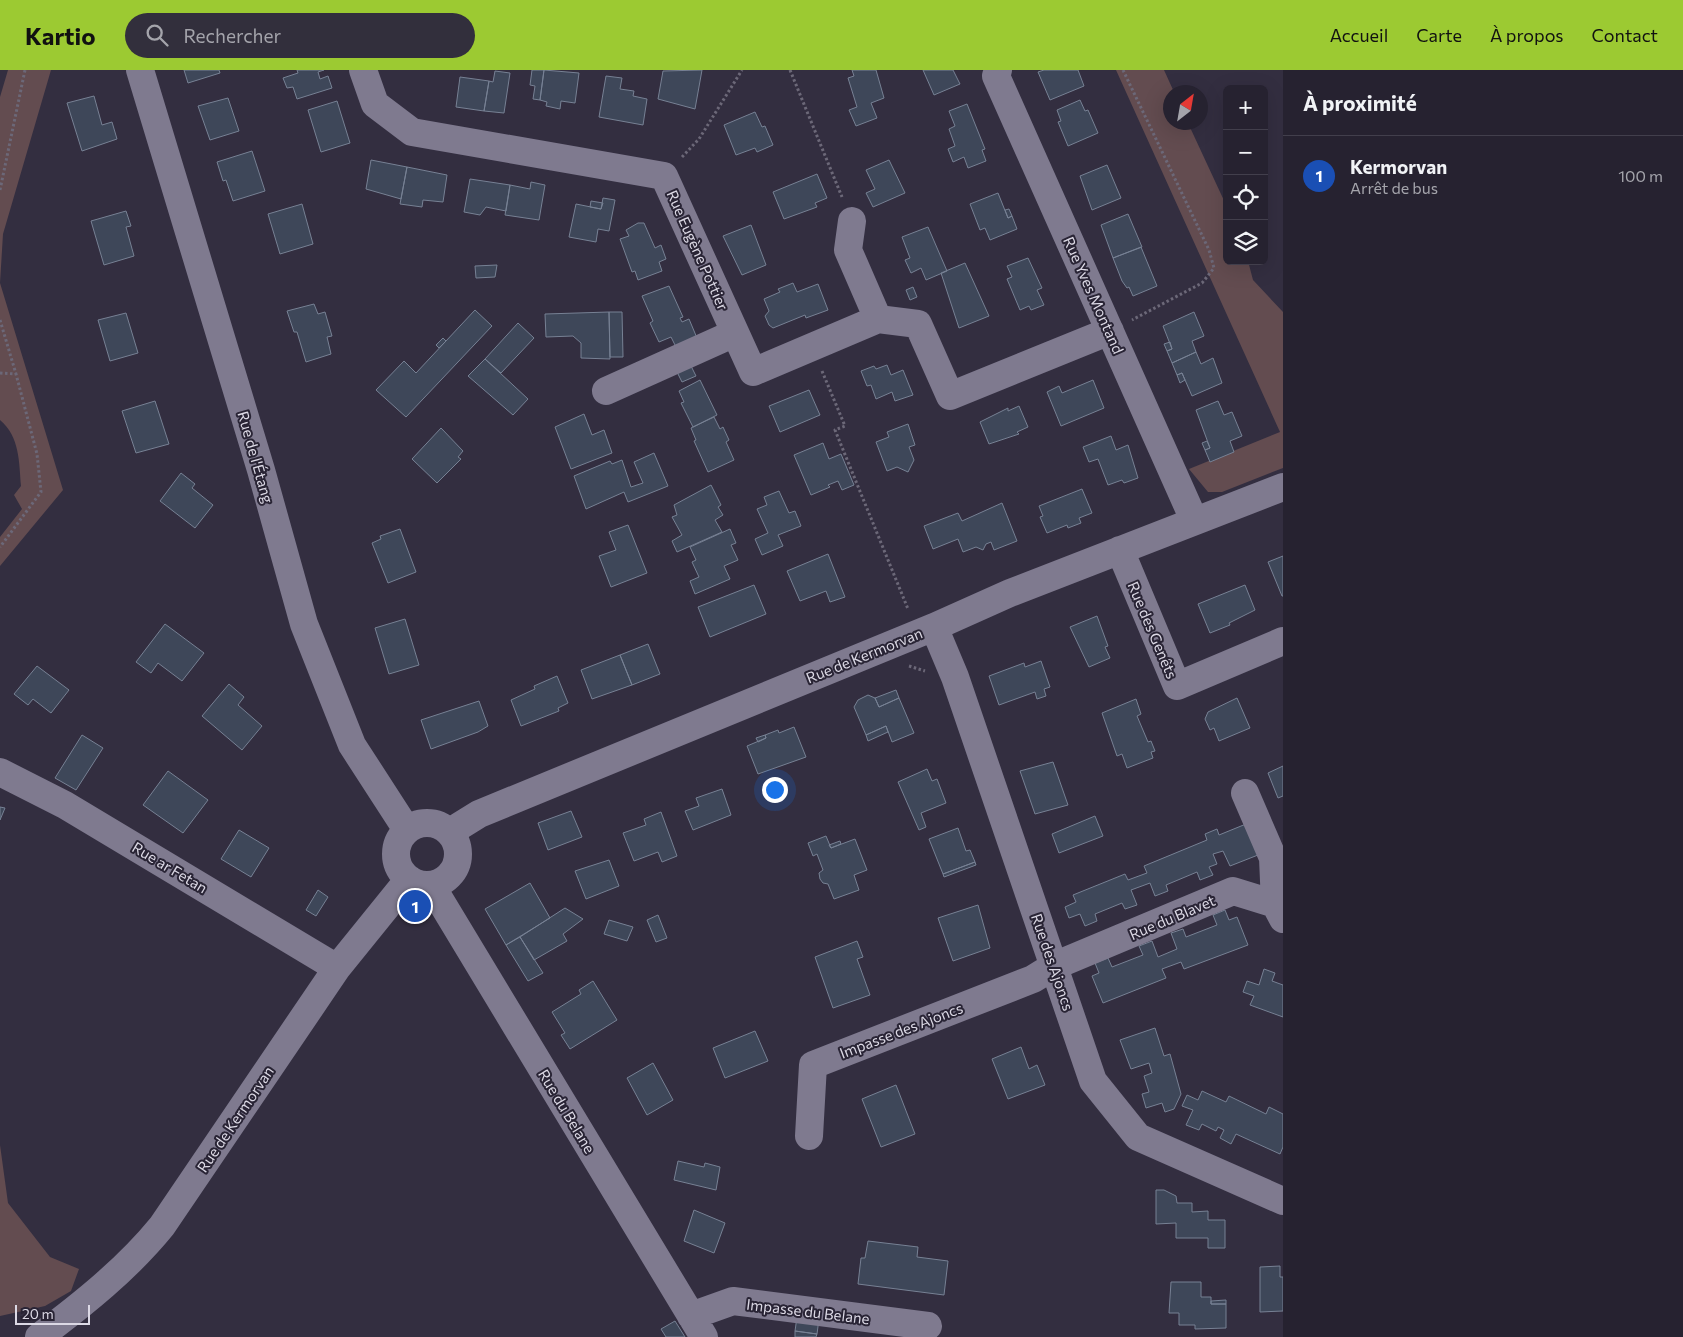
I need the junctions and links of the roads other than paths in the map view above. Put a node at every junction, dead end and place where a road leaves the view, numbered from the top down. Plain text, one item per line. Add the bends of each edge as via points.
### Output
1 (140, 70) edge
2 (363, 70) edge
3 (998, 70) edge
4 (852, 221) road end
5 (878, 319) junction
6 (1110, 331) junction
7 (735, 333) junction
8 (606, 391) dead end
9 (1283, 487) edge
10 (1194, 520) junction
11 (1120, 550) junction
12 (923, 623) junction
13 (1283, 641) edge
14 (0, 772) edge
15 (1246, 794) dead end
16 (407, 830) junction
17 (450, 832) junction
18 (420, 882) junction
19 (1279, 912) edge
20 (1054, 966) junction
21 (337, 968) junction
22 (809, 1136) dead end
23 (1283, 1202) edge
24 (697, 1326) edge
25 (928, 1326) dead end
26 (39, 1337) edge

1 - 16 street, Rue de l'Étang via 304,624 352,745
2 - 7 street, Rue Eugène Pottier via 375,104 412,132 664,176
3 - 6 street, Rue Yves Montand via 996,76
4 - 5 street via 848,250
5 - 6 street via 918,324 950,396
5 - 7 street, Rue Eugène Pottier via 753,372
6 - 10 street, Rue Yves Montand
7 - 8 street
9 - 10 street, Rue de Kermorvan
10 - 11 street, Rue de Kermorvan
11 - 12 street, Rue de Kermorvan
11 - 13 street, Rue des Genêts via 1177,686
12 - 17 street, Rue de Kermorvan via 870,652 479,814
12 - 20 street, Rue des Ajoncs via 954,677
14 - 21 street, Rue ar Fetan via 65,805
15 - 19 street via 1273,858
16 - 17 street via 429,822
16 - 18 street via 396,849 401,871
17 - 18 street via 456,840 458,860 449,876
18 - 21 street, Rue de Kermorvan
18 - 24 street, Rue du Belane
19 - 20 street, Rue du Blavet via 1233,891
20 - 22 street, Impasse des Ajoncs via 1033,978 813,1065
20 - 23 street, Rue des Ajoncs via 1093,1081 1138,1137
21 - 26 street, Rue de Kermorvan via 143,1250 75,1311
24 - 25 street, Impasse du Belane via 733,1301

